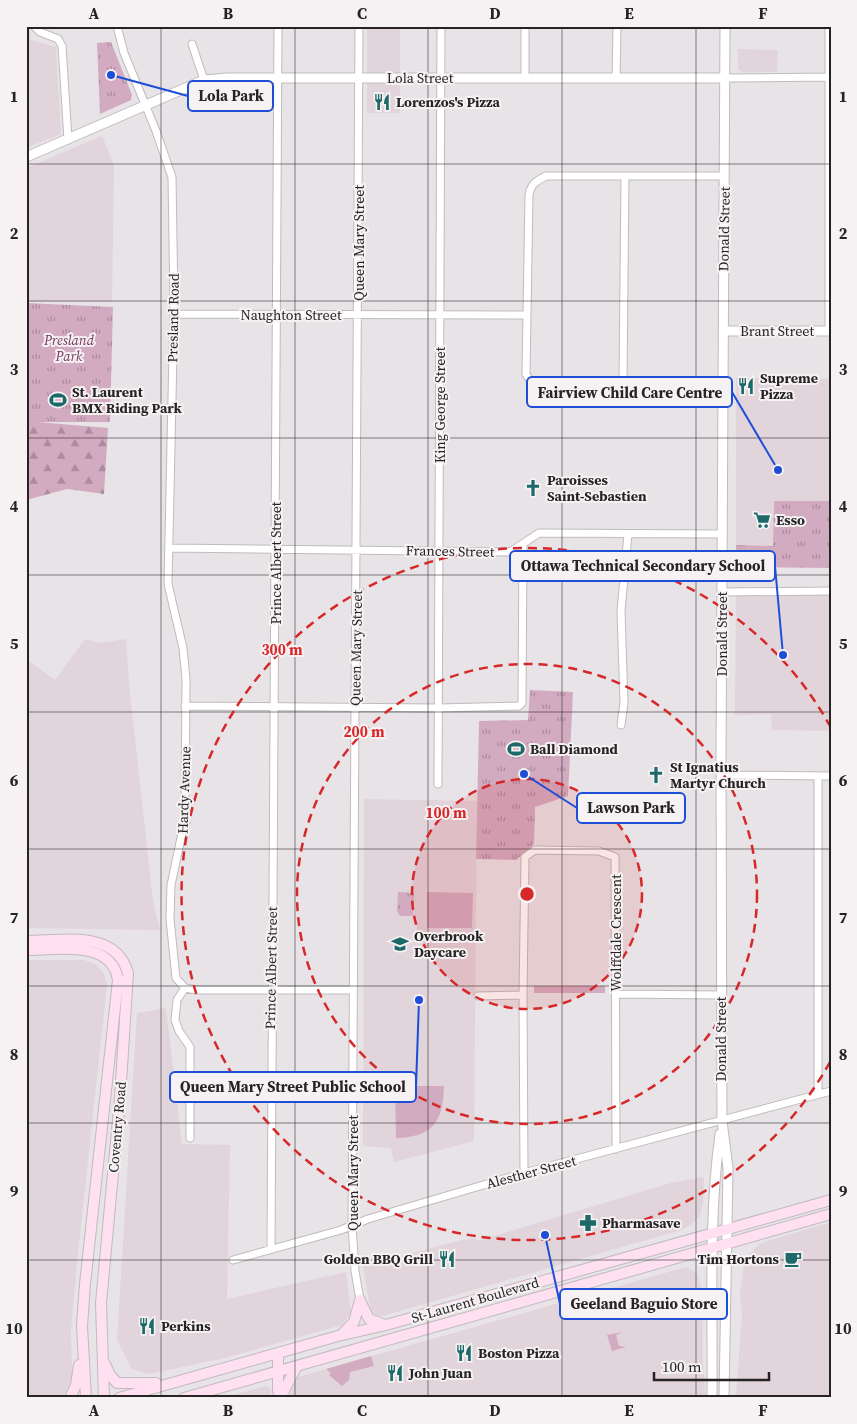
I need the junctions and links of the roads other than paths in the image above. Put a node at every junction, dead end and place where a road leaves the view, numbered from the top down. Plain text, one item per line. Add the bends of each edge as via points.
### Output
1 (34, 26) edge
2 (117, 26) edge
3 (278, 26) edge
4 (359, 26) edge
5 (441, 26) edge
6 (525, 26) edge
7 (617, 26) edge
8 (725, 26) edge
9 (829, 26) edge
10 (192, 44) dead end
11 (830, 77) edge
12 (278, 78) junction
13 (360, 78) junction
14 (441, 78) junction
15 (525, 78) junction
16 (725, 78) junction
17 (616, 79) junction
18 (204, 80) junction
19 (145, 105) junction
20 (68, 140) junction
21 (26, 157) edge
22 (625, 176) junction
23 (724, 176) junction
24 (174, 314) junction
25 (277, 315) junction
26 (359, 315) junction
27 (441, 315) junction
28 (527, 315) junction
29 (723, 331) junction
30 (830, 331) edge
31 (623, 382) junction
32 (724, 386) junction
33 (628, 534) junction
34 (723, 534) junction
35 (523, 546) junction
36 (170, 548) junction
37 (276, 549) junction
38 (357, 551) junction
39 (439, 551) junction
40 (831, 591) edge
41 (722, 592) junction
42 (183, 648) joint
43 (185, 706) junction
44 (274, 706) junction
45 (356, 706) junction
46 (439, 708) junction
47 (621, 725) dead end
48 (721, 776) junction
49 (818, 776) junction
50 (831, 776) edge
51 (438, 784) dead end
52 (26, 941) edge
53 (26, 950) edge
54 (185, 988) junction
55 (271, 989) junction
56 (353, 990) junction
57 (616, 994) junction
58 (523, 995) junction
59 (721, 995) junction
60 (478, 996) dead end
61 (831, 1091) edge
62 (818, 1094) junction
63 (722, 1121) junction
64 (190, 1138) dead end
65 (616, 1149) junction
66 (524, 1173) junction
67 (831, 1200) edge
68 (831, 1214) edge
69 (352, 1225) junction
70 (726, 1230) junction
71 (713, 1233) junction
72 (726, 1244) junction
73 (713, 1247) junction
74 (271, 1249) junction
75 (233, 1260) dead end
76 (360, 1300) junction
77 (386, 1325) junction
78 (102, 1336) junction
79 (338, 1336) junction
80 (82, 1345) junction
81 (278, 1353) junction
82 (297, 1366) junction
83 (280, 1370) junction
84 (175, 1382) junction
85 (280, 1397) edge
86 (70, 1398) edge
87 (86, 1398) edge
88 (104, 1398) edge
89 (119, 1398) edge
90 (184, 1398) edge
91 (712, 1398) edge
92 (724, 1398) edge

1 - 20 street via 58,39 62,46
2 - 19 street, Presland Road
3 - 12 street, Prince Albert Street
4 - 13 street, Queen Mary Street
5 - 14 street, King George Street
6 - 15 street
7 - 17 street
8 - 16 street, Donald Street
9 - 11 street
10 - 18 street
11 - 16 street, Lola Street
11 - 30 street
12 - 13 street, Lola Street
12 - 18 street, Lola Street
12 - 25 street, Prince Albert Street
13 - 14 street, Lola Street
13 - 26 street, Queen Mary Street
14 - 15 street, Lola Street
14 - 27 street, King George Street
15 - 17 street, Lola Street
16 - 17 street, Lola Street
16 - 23 street, Donald Street
18 - 19 street, Lola Street
19 - 20 street, Lola Street
19 - 24 street, Presland Road via 172,177
20 - 21 street, Lola Street
22 - 23 street
22 - 28 street via 546,176 530,187
22 - 31 street
23 - 29 street, Donald Street
24 - 25 street, Naughton Street
24 - 36 street, Presland Road
25 - 26 street, Naughton Street
25 - 37 street, Prince Albert Street
26 - 27 street, Naughton Street
26 - 38 street, Queen Mary Street
27 - 28 street, Naughton Street
27 - 39 street, King George Street
28 - 31 street via 526,374 530,382 548,386
29 - 30 street, Brant Street
29 - 32 street, Donald Street
31 - 32 street
32 - 34 street, Donald Street
33 - 34 street, Frances Street
33 - 35 street, Frances Street via 539,533
33 - 47 street via 621,611 624,703
34 - 41 street, Donald Street
35 - 39 street, Frances Street via 510,552
35 - 46 street via 522,703 519,706
36 - 37 street, Frances Street
36 - 42 street, Presland Road via 169,594
37 - 38 street, Frances Street
37 - 44 street, Prince Albert Street
38 - 39 street, Frances Street
38 - 45 street, Queen Mary Street
39 - 46 street, King George Street
40 - 41 street
41 - 48 street, Donald Street
42 - 43 street, Hardy Avenue
43 - 44 street
43 - 54 street, Hardy Avenue via 184,824 170,898 175,972 178,982
44 - 45 street
44 - 55 street, Prince Albert Street
45 - 46 street
45 - 56 street, Queen Mary Street
46 - 51 street, King George Street
48 - 49 street
48 - 59 street, Donald Street
49 - 50 street
49 - 62 street
52 - 78 main road, Coventry Road via 100,943 116,952 128,974 120,1107 102,1284
53 - 80 main road, Coventry Road via 96,952 113,964 118,980 86,1262
54 - 55 street
54 - 64 street via 177,1000 175,1020 178,1031 188,1040 190,1047
55 - 56 street
55 - 74 street, Prince Albert Street
56 - 69 street, Queen Mary Street
57 - 58 street, Wolffdale Crescent via 615,857 599,851 535,850 525,857
57 - 59 street
57 - 65 street, Wolffdale Crescent
58 - 60 street
58 - 66 street, Wolffdale Crescent
59 - 63 street, Donald Street
61 - 62 street, Alesther Street
62 - 63 street, Alesther Street
63 - 65 street, Alesther Street
63 - 70 street, Donald Street via 728,1168
63 - 71 street, Donald Street via 715,1167
65 - 66 street, Alesther Street
66 - 69 street, Alesther Street
67 - 70 main road, St-Laurent Boulevard
68 - 72 main road, St-Laurent Boulevard
69 - 74 street, Alesther Street
69 - 76 street, Queen Mary Street
70 - 71 main road, St-Laurent Boulevard
70 - 72 street, Donald Street
71 - 73 street, Donald Street
71 - 77 main road, St-Laurent Boulevard
72 - 73 main road, St-Laurent Boulevard
72 - 92 street, Donald Street
73 - 82 main road, St-Laurent Boulevard
73 - 91 street, Donald Street
74 - 75 street, Alesther Street
76 - 77 main road via 369,1319
76 - 79 main road via 352,1326
77 - 79 main road, St-Laurent Boulevard
78 - 84 main road via 106,1368 117,1383
78 - 88 main road, Coventry Road
79 - 81 main road, St-Laurent Boulevard
80 - 86 main road via 76,1385
80 - 87 main road, Coventry Road
81 - 83 main road
81 - 84 main road, St-Laurent Boulevard
82 - 83 main road, St-Laurent Boulevard
82 - 85 main road
83 - 85 main road
83 - 90 main road, St-Laurent Boulevard
84 - 89 main road, St-Laurent Boulevard

